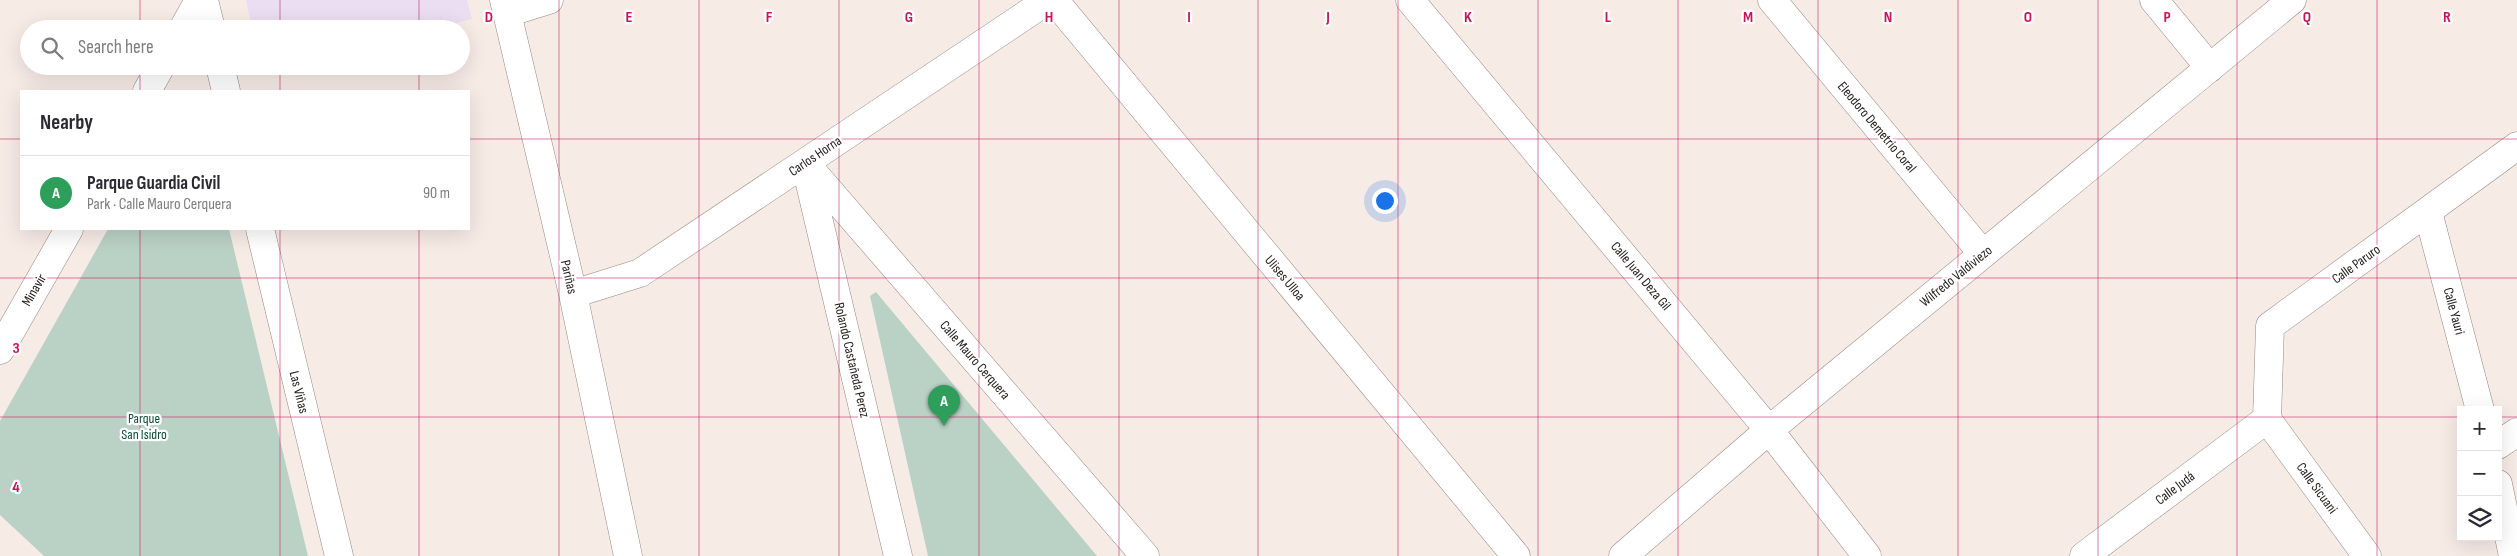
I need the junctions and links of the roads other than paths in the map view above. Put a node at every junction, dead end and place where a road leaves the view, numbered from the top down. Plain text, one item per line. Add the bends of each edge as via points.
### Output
1 (199, 0) edge
2 (204, 0) edge
3 (549, 0) edge
4 (1048, 0) edge
5 (1054, 0) edge
6 (1410, 0) edge
7 (1772, 0) edge
8 (2154, 0) edge
9 (2292, 0) edge
10 (505, 6) edge
11 (187, 20) edge
12 (209, 20) edge
13 (2210, 68) junction
14 (156, 75) edge
15 (222, 75) edge
16 (148, 90) edge
17 (226, 90) edge
18 (2517, 146) edge
19 (805, 163) junction
20 (2428, 212) junction
21 (68, 230) edge
22 (260, 230) edge
23 (1983, 254) junction
24 (573, 294) junction
25 (0, 350) edge
26 (2479, 406) edge
27 (2267, 419) junction
28 (1769, 430) junction
29 (2517, 432) edge
30 (2502, 442) edge
31 (2500, 496) edge
32 (339, 556) edge
33 (628, 556) edge
34 (898, 556) edge
35 (1145, 556) edge
36 (1516, 556) edge
37 (1623, 556) edge
38 (1867, 556) edge
39 (2084, 556) edge
40 (2367, 556) edge
41 (2513, 556) edge

1 - 11 street
2 - 12 street
3 - 10 street
4 - 19 street, Carlos Horna
5 - 36 street, Ulises Ulloa
6 - 28 street, Calle Juan Deza Gil
7 - 23 street, Eleodoro Demetrio Coral
8 - 13 street
9 - 13 street, Wilfredo Valdiviezo
10 - 24 street, Pariñas
13 - 23 street, Wilfredo Valdiviezo
14 - 16 street
15 - 17 street
18 - 20 street, Calle Paruro
19 - 24 street, Carlos Horna via 640,273
19 - 34 street, Rolando Castañeda Perez
19 - 35 street, Calle Mauro Cerquera
20 - 26 street, Calle Yauri
20 - 27 street, Calle Paruro via 2270,326
21 - 25 street, Minavir
22 - 32 street, Las Viñas
23 - 28 street, Wilfredo Valdiviezo
24 - 33 street, Pariñas
27 - 39 street, Calle Judá
27 - 40 street, Calle Sicuani
28 - 37 street, Wilfredo Valdiviezo
28 - 38 street, Calle Juan Deza Gil
29 - 30 street
31 - 41 street

